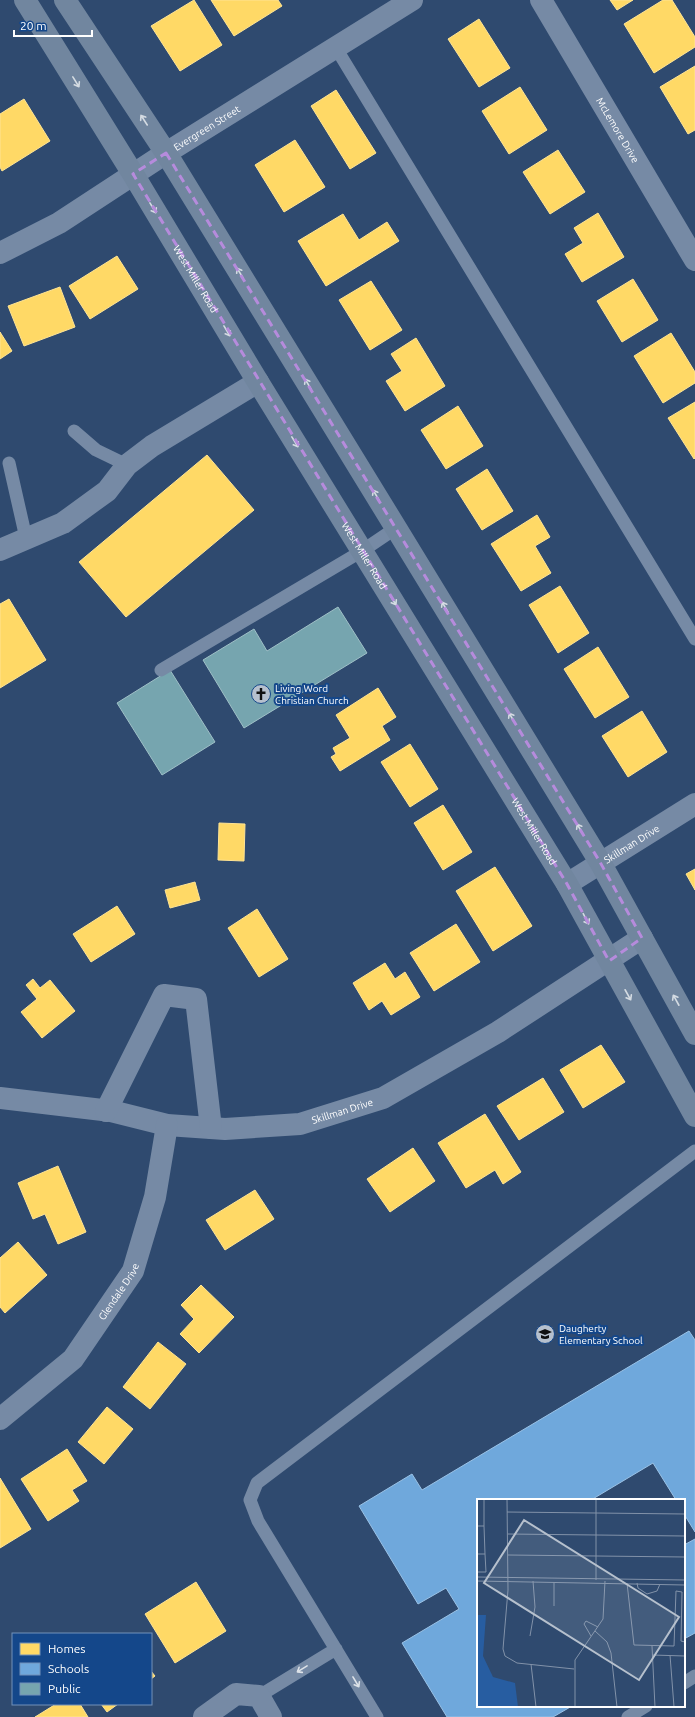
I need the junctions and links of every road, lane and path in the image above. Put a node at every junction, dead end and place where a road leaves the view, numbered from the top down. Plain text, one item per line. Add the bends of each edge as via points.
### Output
1 (25, 0) edge
2 (65, 0) edge
3 (412, 0) edge
4 (541, 0) edge
5 (336, 48) junction
6 (166, 153) junction
7 (133, 174) junction
8 (0, 253) edge
9 (695, 260) edge
10 (258, 382) junction
11 (74, 431) dead end
12 (9, 463) dead end
13 (127, 466) junction
14 (396, 528) junction
15 (26, 538) junction
16 (0, 550) edge
17 (362, 550) junction
18 (695, 639) edge
19 (161, 670) dead end
20 (695, 804) edge
21 (600, 862) junction
22 (567, 884) junction
23 (642, 938) junction
24 (609, 961) junction
25 (695, 1034) edge
26 (0, 1098) edge
27 (106, 1111) junction
28 (695, 1116) edge
29 (167, 1124) junction
30 (211, 1128) junction
31 (695, 1151) edge
32 (0, 1419) edge
33 (336, 1649) junction
34 (695, 1676) edge
35 (685, 1682) edge
36 (259, 1696) junction
37 (644, 1707) edge
38 (204, 1717) edge
39 (271, 1717) edge
40 (377, 1717) edge
41 (628, 1717) edge

1 -> 7 main road, West Miller Road
6 -> 2 main road
3 - 5 street, Evergreen Street
4 - 9 street, McLemore Drive
5 - 6 street, Evergreen Street
5 - 18 lane
6 - 7 street, Evergreen Street
14 -> 6 main road
7 - 8 street, Evergreen Street via 59,223
7 -> 10 main road, West Miller Road
10 - 13 street via 152,446
10 -> 17 main road, West Miller Road
11 - 13 lane via 96,450
12 - 15 lane
13 - 15 street via 107,492 63,523
14 - 17 lane
21 -> 14 main road
15 - 16 street
17 - 19 lane
17 -> 22 main road, West Miller Road
20 - 21 street, Skillman Drive
21 - 22 street, Skillman Drive
21 - 23 main road
22 -> 24 main road, West Miller Road
23 - 24 street, Skillman Drive
25 -> 23 main road
24 -> 28 main road, West Miller Road
24 - 30 street, Skillman Drive via 498,1032 383,1098 300,1124
26 - 27 street, Skillman Drive
27 - 29 street, Skillman Drive
27 - 30 street via 164,996 196,999
29 - 30 street, Skillman Drive
29 - 32 street, Glendale Drive via 155,1198 133,1271 73,1359
31 - 33 lane via 257,1483 250,1500 258,1521
33 -> 36 lane
33 -> 40 lane
34 - 35 lane
36 - 38 street via 236,1694
36 - 39 street
37 - 41 lane

